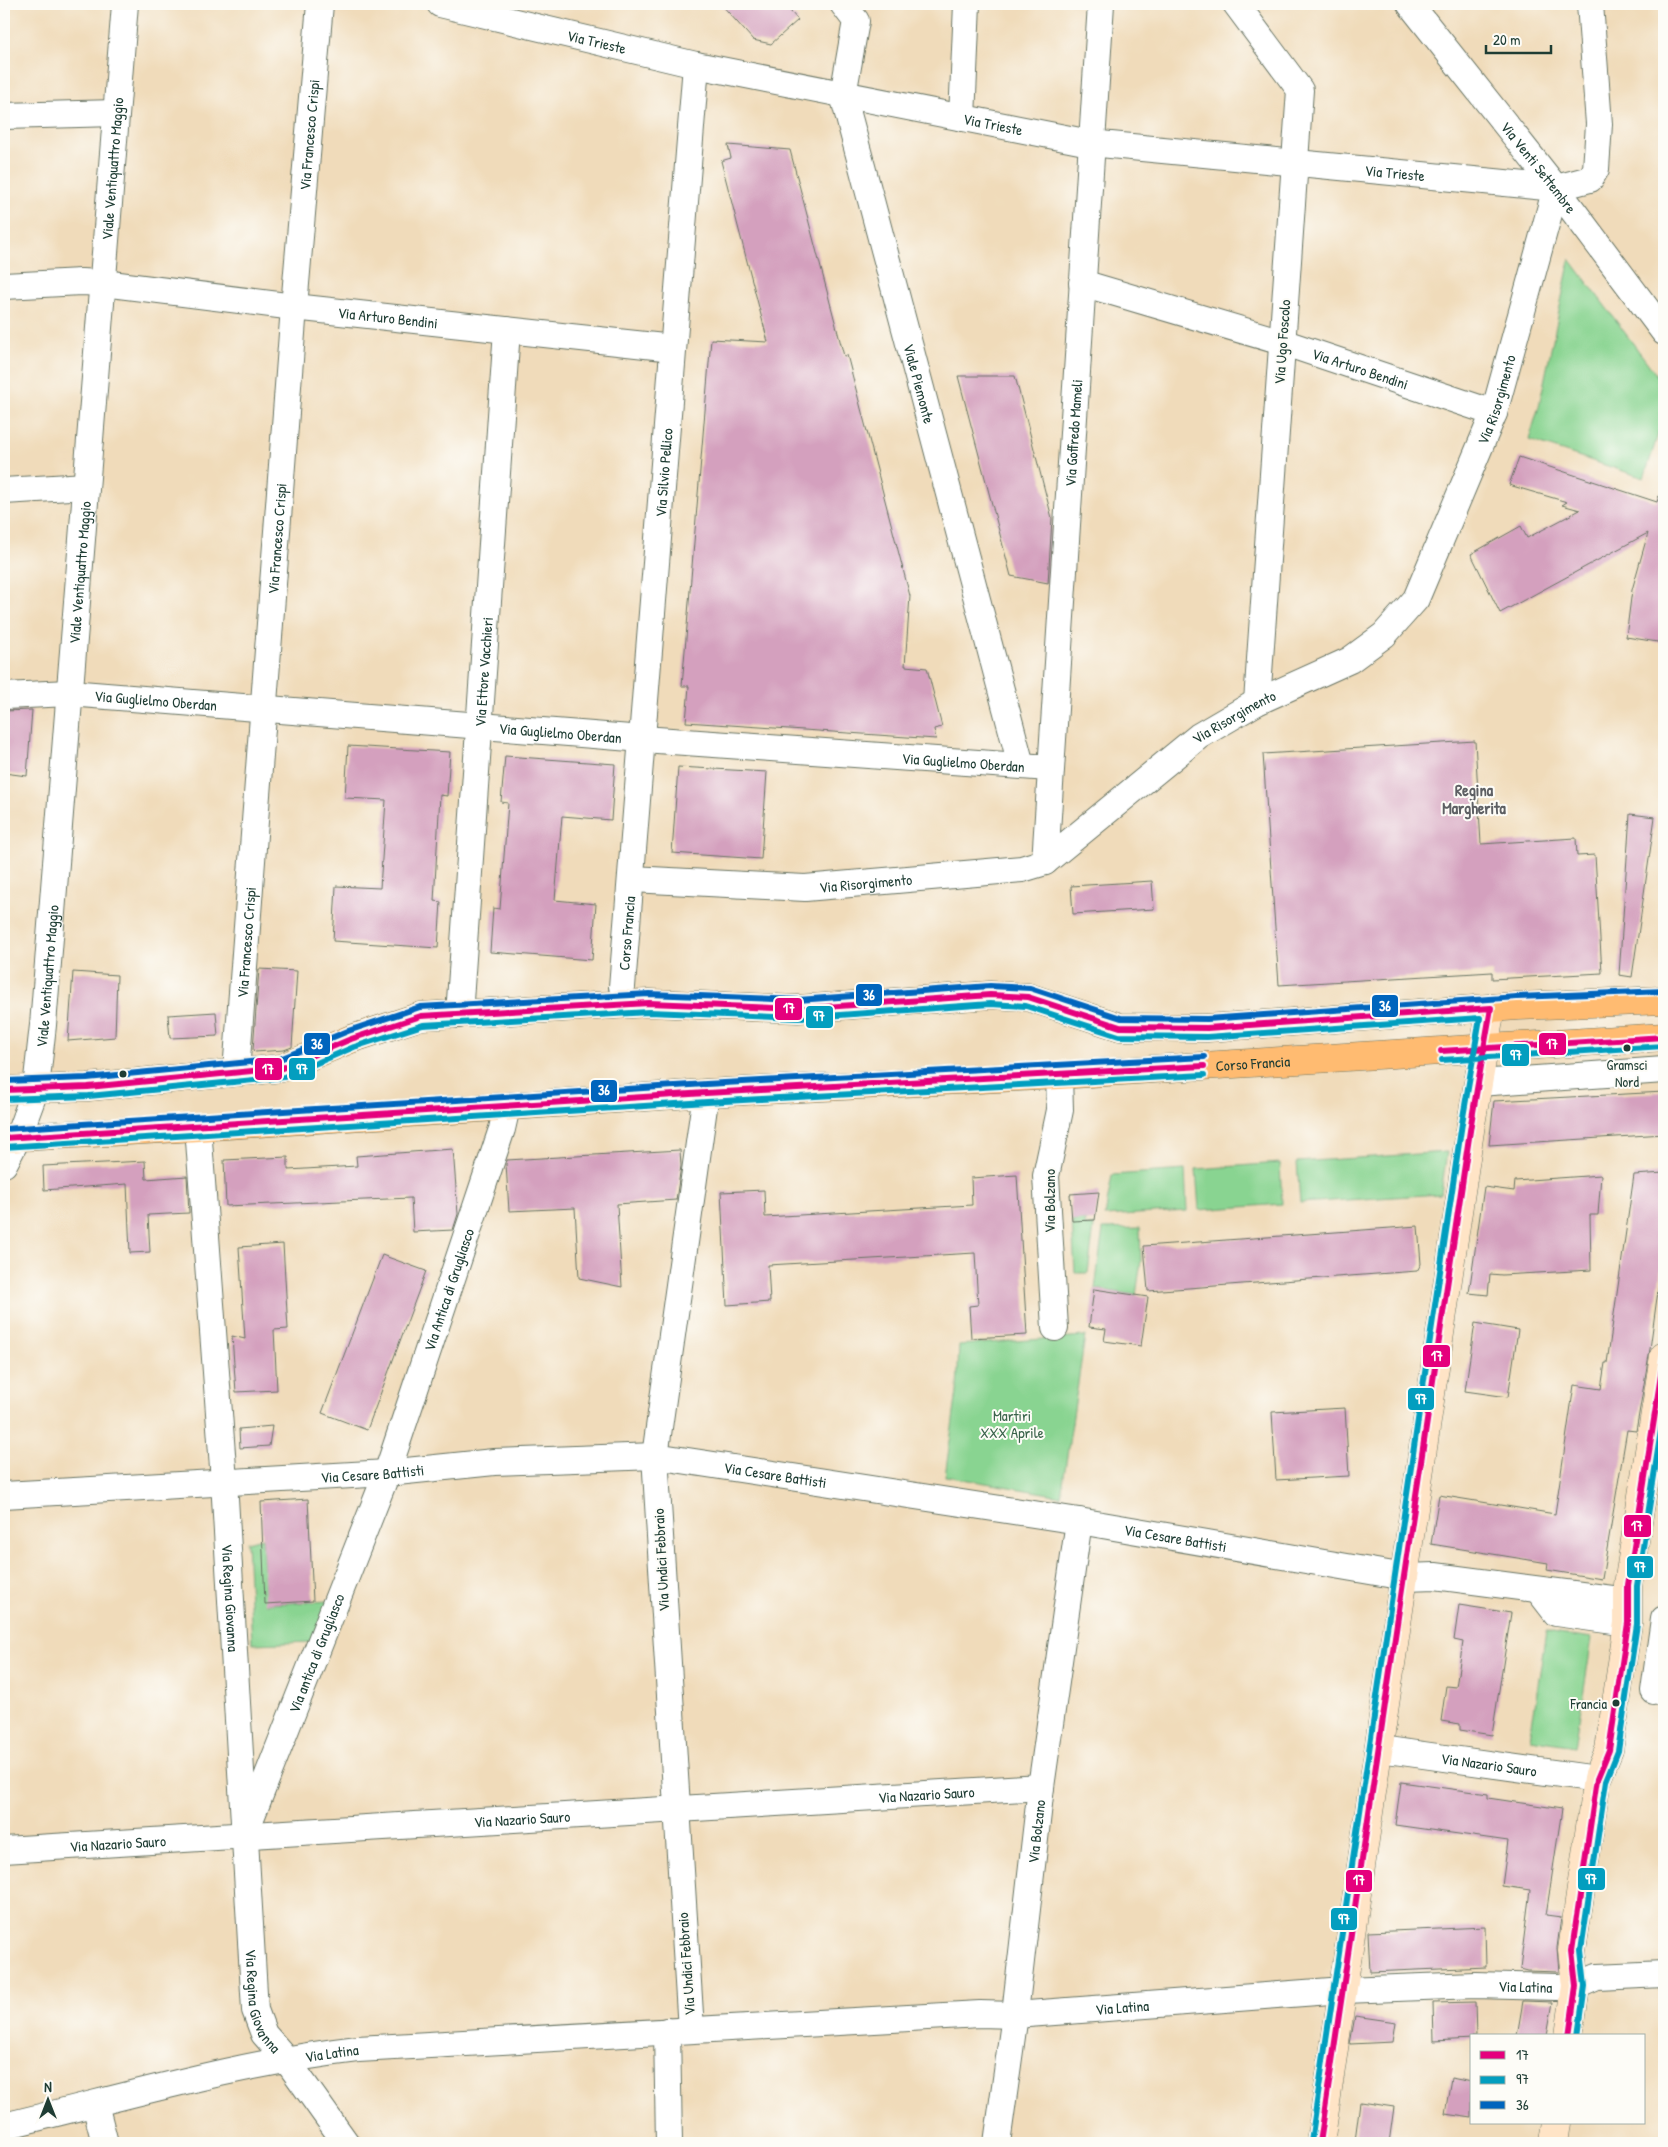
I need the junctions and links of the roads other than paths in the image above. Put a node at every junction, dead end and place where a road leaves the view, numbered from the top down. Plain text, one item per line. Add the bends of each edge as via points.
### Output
1 (125, 4) edge
2 (320, 4) edge
3 (440, 4) edge
4 (842, 4) edge
5 (967, 4) edge
6 (1101, 4) edge
7 (1236, 4) edge
8 (1410, 4) edge
9 (1590, 4) edge
10 (696, 66) junction
11 (843, 95) junction
12 (116, 113) junction
13 (4, 116) edge
14 (962, 118) junction
15 (1090, 143) junction
16 (1294, 162) junction
17 (1556, 188) junction
18 (103, 283) junction
19 (1082, 283) junction
20 (4, 286) edge
21 (294, 307) junction
22 (507, 330) junction
23 (1664, 332) edge
24 (1282, 342) junction
25 (673, 348) junction
26 (1494, 413) junction
27 (86, 486) junction
28 (4, 491) edge
29 (70, 693) junction
30 (4, 696) edge
31 (1257, 702) junction
32 (263, 708) junction
33 (480, 726) junction
34 (643, 739) junction
35 (1022, 765) junction
36 (1049, 768) junction
37 (1044, 862) junction
38 (632, 879) junction
39 (622, 987) dead end
40 (1664, 1000) edge
41 (1491, 1008) junction
42 (459, 1014) junction
43 (1664, 1037) edge
44 (1484, 1048) junction
45 (1664, 1070) edge
46 (236, 1072) junction
47 (1059, 1075) junction
48 (1478, 1082) junction
49 (36, 1088) junction
50 (4, 1090) edge
51 (706, 1093) junction
52 (507, 1107) junction
53 (198, 1127) junction
54 (11, 1137) edge
55 (4, 1164) edge
56 (1055, 1328) dead end
57 (1664, 1356) edge
58 (655, 1456) junction
59 (387, 1473) junction
60 (224, 1481) junction
61 (4, 1495) edge
62 (1079, 1522) junction
63 (1405, 1577) junction
64 (1628, 1612) junction
65 (1664, 1620) edge
66 (1619, 1684) junction
67 (1659, 1692) edge
68 (1380, 1748) junction
69 (1597, 1779) junction
70 (1041, 1787) junction
71 (676, 1808) junction
72 (244, 1835) junction
73 (4, 1850) edge
74 (1664, 1974) edge
75 (1576, 1986) junction
76 (1344, 1990) junction
77 (1015, 2015) junction
78 (679, 2031) junction
79 (1569, 2034) edge
80 (286, 2059) junction
81 (95, 2104) junction
82 (1556, 2124) edge
83 (4, 2126) edge
84 (105, 2143) edge
85 (346, 2143) edge
86 (669, 2143) edge
87 (997, 2143) edge
88 (1320, 2143) edge
89 (1553, 2143) edge

1 - 12 street, Viale Ventiquattro Maggio
2 - 21 street, Via Francesco Crispi
3 - 10 street, Via Trieste
4 - 11 street, Viale Piemonte via 856,21
5 - 14 street
6 - 15 street, Via Goffredo Mameli
7 - 16 street, Via Ugo Foscolo via 1300,90
8 - 17 street, Via Venti Settembre
9 - 17 street via 1599,124 1596,169 1590,179
10 - 11 street, Via Trieste
10 - 25 street, Via Silvio Pellico
11 - 14 street, Via Trieste
11 - 35 street, Viale Piemonte
12 - 13 street
12 - 18 street, Viale Ventiquattro Maggio
14 - 15 street, Via Trieste
15 - 16 street, Via Trieste
15 - 19 street, Via Goffredo Mameli
16 - 17 street, Via Trieste
16 - 24 street, Via Ugo Foscolo
17 - 23 street, Via Venti Settembre
17 - 26 street, Via Risorgimento
18 - 20 street, Via Arturo Bendini
18 - 21 street, Via Arturo Bendini
18 - 27 street, Viale Ventiquattro Maggio
19 - 24 street, Via Arturo Bendini
19 - 36 street, Via Goffredo Mameli
21 - 22 street, Via Arturo Bendini
21 - 32 street, Via Francesco Crispi
22 - 25 street, Via Arturo Bendini
22 - 33 street, Via Ettore Vacchieri
24 - 26 street, Via Arturo Bendini
24 - 31 street, Via Ugo Foscolo
25 - 34 street, Via Silvio Pellico
26 - 31 street, Via Risorgimento via 1416,600 1384,635 1350,660
27 - 28 street
27 - 29 street, Viale Ventiquattro Maggio
29 - 30 street, Via Guglielmo Oberdan
29 - 32 street, Via Guglielmo Oberdan
29 - 49 street, Viale Ventiquattro Maggio
31 - 37 street, Via Risorgimento via 1198,736
32 - 33 street, Via Guglielmo Oberdan
32 - 46 street, Via Francesco Crispi
33 - 34 street, Via Guglielmo Oberdan
33 - 42 street, Via Ettore Vacchieri
34 - 35 street, Via Guglielmo Oberdan
34 - 38 street, Via Silvio Pellico
35 - 36 street, Via Guglielmo Oberdan
36 - 37 street, Via Goffredo Mameli
37 - 38 street, Via Risorgimento via 1022,869 805,888
38 - 39 street, Corso Francia
40 - 41 main road
41 - 42 main road via 1207,1028 1120,1027 1028,997 990,995 798,1010 649,1003
41 - 44 street
42 - 46 main road via 421,1016 351,1039 282,1068
43 - 44 main road, Corso Francia
44 - 47 main road, Corso Francia
44 - 48 street
45 - 48 street
46 - 49 main road via 88,1087
47 - 51 main road, Corso Francia
47 - 56 street, Via Bolzano via 1060,1110 1046,1176
48 - 63 street
49 - 50 main road
49 - 54 street, Viale Ventiquattro Maggio
51 - 52 main road, Corso Francia
51 - 58 street, Via Undici Febbraio
52 - 53 main road, Corso Francia
52 - 59 street, Via Antica di Grugliasco
53 - 54 main road, Corso Francia
53 - 60 street, Via Regina Giovanna
54 - 55 street, Viale Ventiquattro Maggio
57 - 64 street via 1628,1585
58 - 59 street, Via Cesare Battisti via 494,1462
58 - 62 street, Via Cesare Battisti
58 - 71 street, Via Undici Febbraio
59 - 60 street, Via Cesare Battisti
59 - 72 street, Via antica di Grugliasco
60 - 61 street, Via Cesare Battisti
60 - 72 street, Via Regina Giovanna
62 - 63 street, Via Cesare Battisti
62 - 70 street, Via Bolzano
63 - 64 street, Via Cesare Battisti via 1435,1576 1539,1590
63 - 68 street
64 - 66 street
65 - 67 street
66 - 67 street
66 - 69 street via 1610,1750
68 - 69 street, Via Nazario Sauro
68 - 76 street
69 - 75 street via 1572,1950
70 - 71 street, Via Nazario Sauro
70 - 77 street, Via Bolzano
71 - 72 street, Via Nazario Sauro
71 - 78 street, Via Undici Febbraio
72 - 73 street, Via Nazario Sauro
72 - 80 street, Via Regina Giovanna via 255,2010 264,2034
74 - 75 street, Via Latina via 1597,1977
75 - 76 street, Via Latina via 1475,1985
75 - 79 street
76 - 77 street, Via Latina
76 - 88 street
77 - 78 street, Via Latina via 980,2014
77 - 87 street, Via Bolzano
78 - 80 street, Via Latina via 358,2049
78 - 86 street
80 - 81 street, Via Latina
80 - 85 street, Via Regina Giovanna
81 - 83 street, Via Latina
81 - 84 street
82 - 89 street

